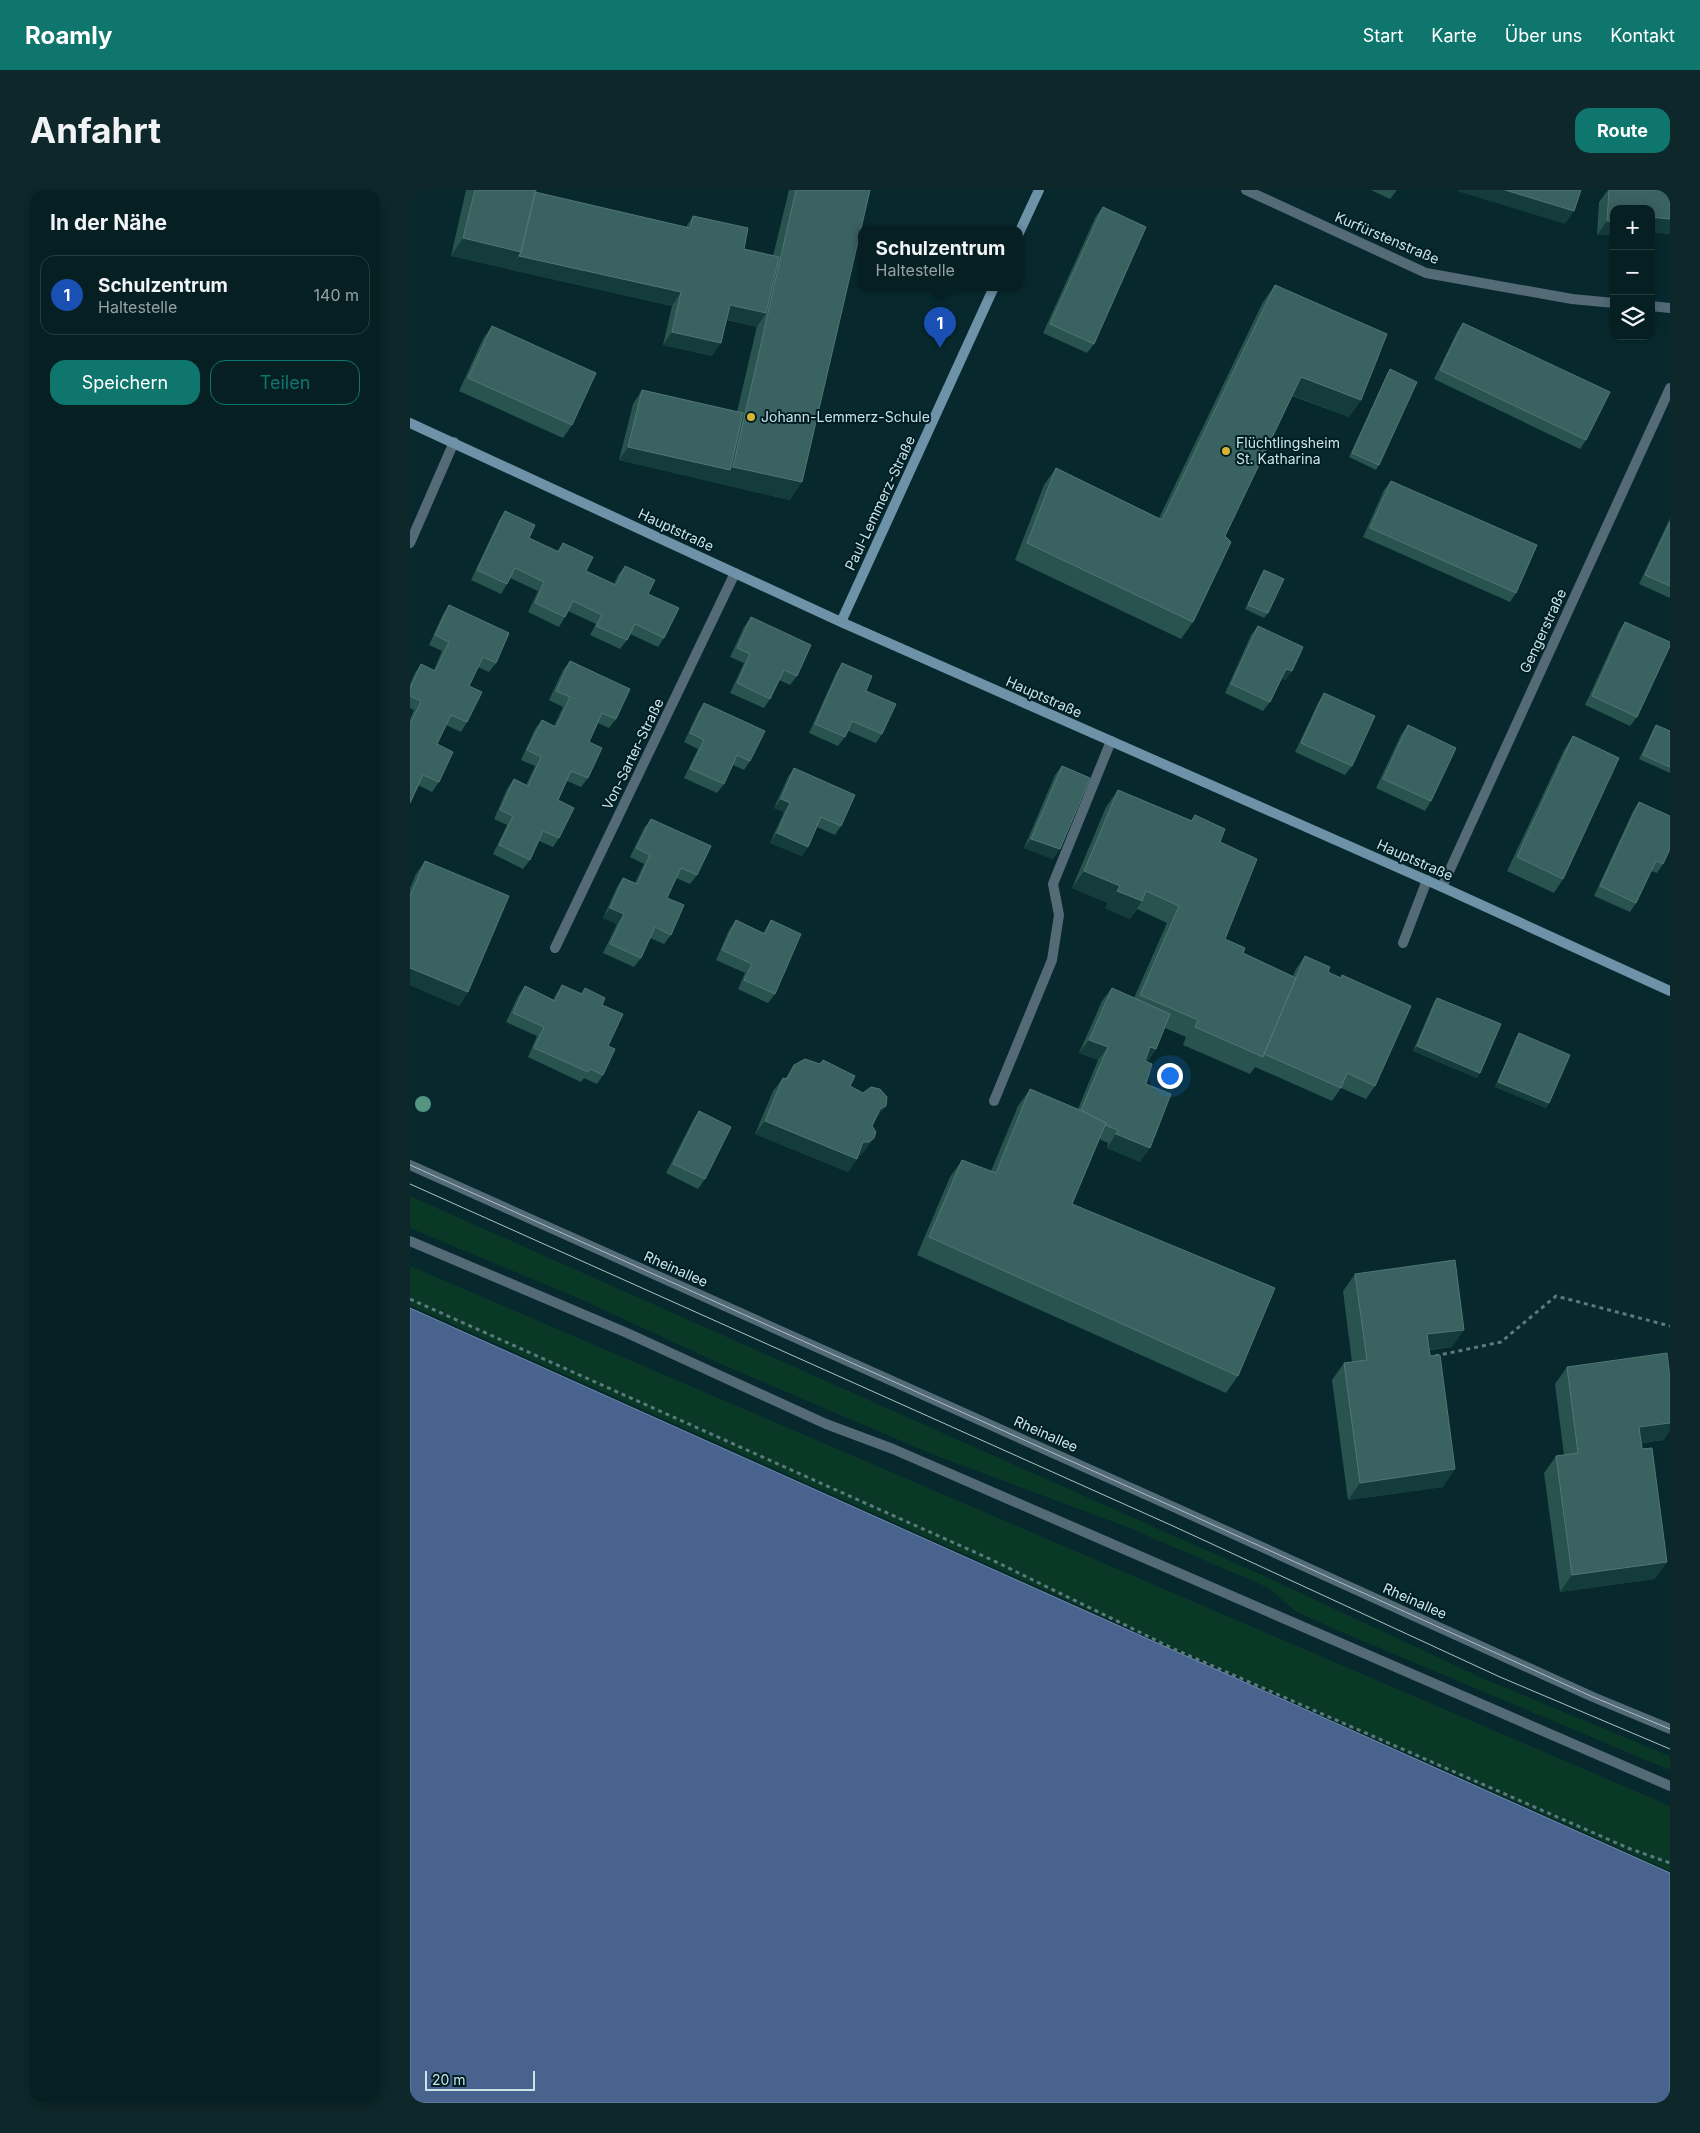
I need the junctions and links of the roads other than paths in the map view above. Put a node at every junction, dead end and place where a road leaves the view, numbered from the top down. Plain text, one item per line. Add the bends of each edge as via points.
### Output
1 (1039, 190) edge
2 (1246, 190) edge
3 (1022, 226) edge
4 (992, 291) edge
5 (1610, 303) edge
6 (1655, 306) edge
7 (1670, 308) edge
8 (1670, 388) edge
9 (410, 423) edge
10 (454, 442) junction
11 (410, 543) edge
12 (735, 573) junction
13 (841, 622) junction
14 (1111, 741) junction
15 (1427, 880) junction
16 (1442, 887) junction
17 (1403, 943) dead end
18 (555, 948) dead end
19 (1670, 991) edge
20 (994, 1101) dead end
21 (410, 1165) edge
22 (410, 1241) edge
23 (1670, 1729) edge
24 (1670, 1786) edge

1 - 3 main road
2 - 5 street, Kurfürstenstraße via 1426,273
4 - 13 main road, Paul-Lemmerz-Straße
6 - 7 street
8 - 16 street, Gengerstraße
9 - 10 main road, Hauptstraße
10 - 11 street
10 - 12 main road, Hauptstraße
12 - 13 main road, Hauptstraße
12 - 18 street, Von-Sarter-Straße
13 - 14 main road, Hauptstraße
14 - 15 main road, Hauptstraße
14 - 20 street via 1053,884 1059,915 1052,960
15 - 16 main road, Hauptstraße
15 - 17 street
16 - 19 main road, Hauptstraße
21 - 23 street, Rheinallee
22 - 24 street via 627,1333 826,1424 893,1449

